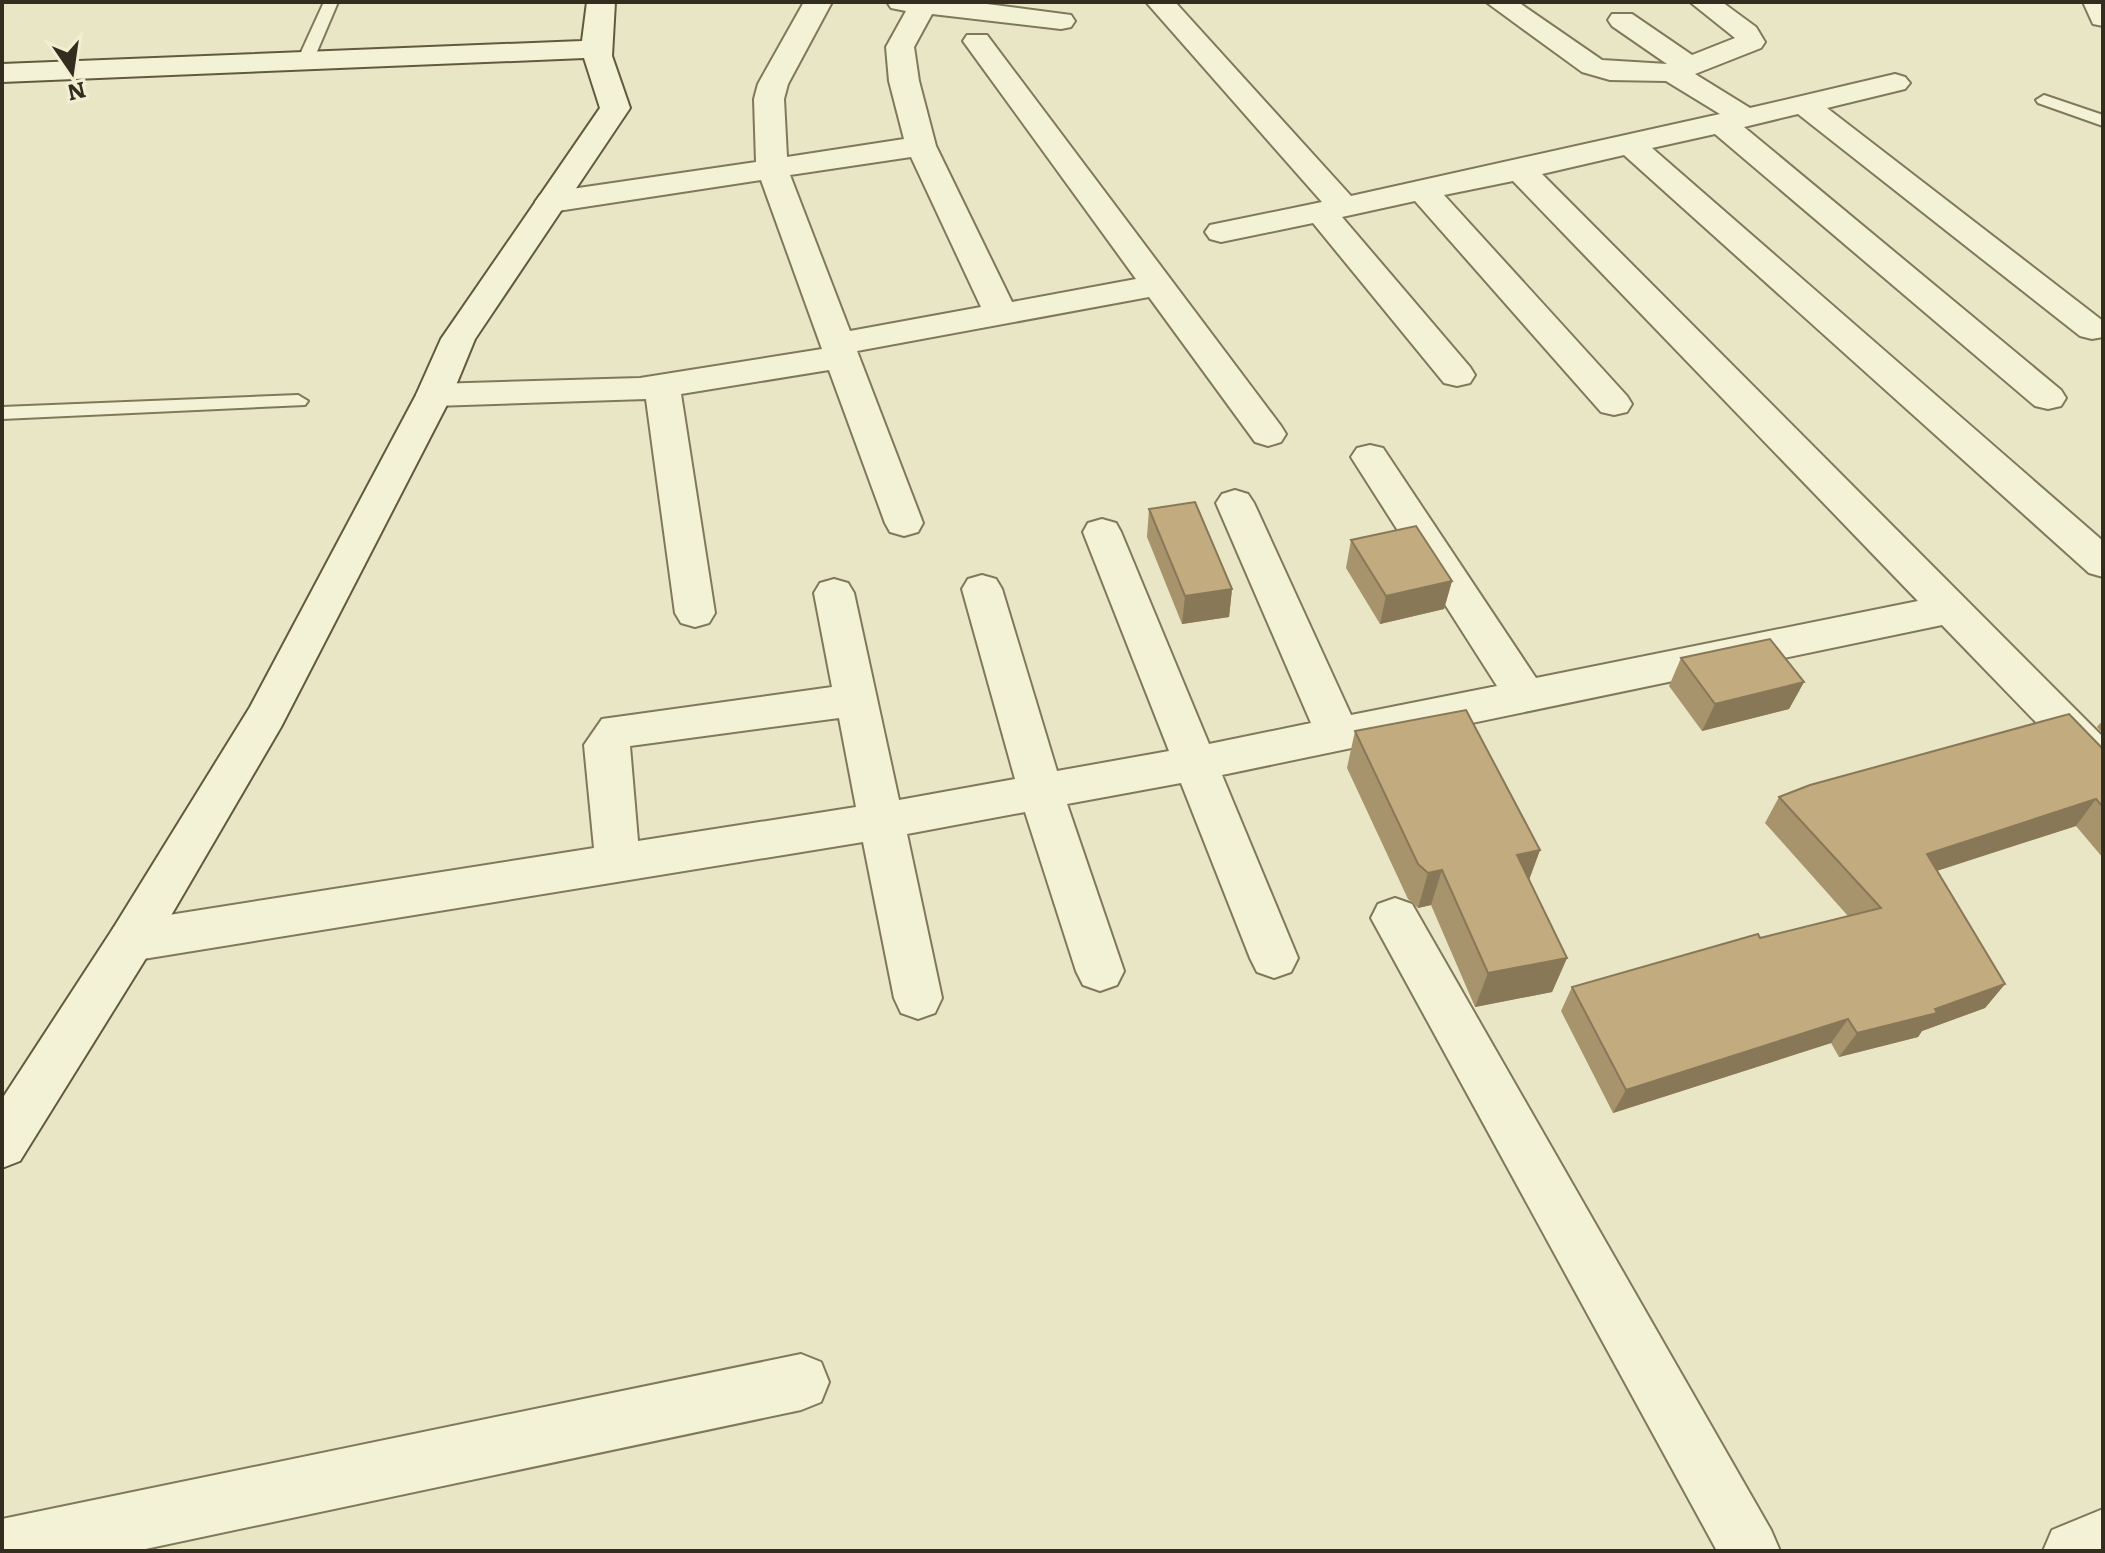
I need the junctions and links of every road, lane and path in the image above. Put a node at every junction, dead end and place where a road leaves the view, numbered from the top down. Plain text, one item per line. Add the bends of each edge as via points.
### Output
1 (331, 2) edge
2 (818, 2) edge
3 (1160, 2) edge
4 (1500, 2) edge
5 (1704, 2) edge
6 (2097, 2) edge
7 (916, 3) edge
8 (982, 18) edge
9 (2103, 18) edge
10 (602, 19) edge
11 (1622, 20) dead end
12 (1061, 21) dead end
13 (305, 61) junction
14 (1681, 70) junction
15 (2, 73) edge
16 (1895, 83) dead end
17 (2044, 100) dead end
18 (1803, 104) junction
19 (1733, 120) junction
20 (2103, 121) edge
21 (1628, 143) junction
22 (921, 146) junction
23 (772, 168) junction
24 (1520, 170) junction
25 (1423, 191) junction
26 (551, 202) junction
27 (1332, 209) junction
28 (1221, 232) dead end
29 (1158, 285) junction
30 (1001, 314) junction
31 (2092, 329) dead end
32 (840, 351) junction
33 (1457, 375) dead end
34 (662, 385) junction
35 (434, 395) junction
36 (2048, 398) dead end
37 (298, 401) dead end
38 (1614, 404) dead end
39 (2, 413) edge
40 (1268, 434) dead end
41 (1370, 457) dead end
42 (1235, 503) dead end
43 (904, 523) dead end
44 (1102, 532) dead end
45 (2103, 563) edge
46 (982, 589) dead end
47 (834, 593) dead end
48 (1953, 608) junction
49 (695, 613) dead end
50 (1526, 696) junction
51 (855, 700) junction
52 (1338, 735) junction
53 (1193, 764) junction
54 (2103, 764) edge
55 (1041, 792) junction
56 (880, 821) junction
57 (618, 864) junction
58 (1395, 918) dead end
59 (131, 941) junction
60 (1274, 958) dead end
61 (1100, 971) dead end
62 (918, 998) dead end
63 (2, 1144) edge
64 (801, 1382) dead end
65 (2103, 1539) edge
66 (2, 1549) edge
67 (1750, 1551) edge
68 (2073, 1551) edge

1 - 13 lane
2 - 23 street via 773,84
3 - 27 street
4 - 14 street via 1592,66 1610,71
5 - 14 street via 1751,42
6 - 9 street
7 - 8 street
7 - 22 street via 899,62
8 - 12 street
8 - 29 street
10 - 13 street
10 - 26 street via 615,108
11 - 14 street
13 - 15 street
14 - 19 street
16 - 18 street
17 - 20 lane
18 - 19 street
18 - 31 street
19 - 21 street
19 - 36 street
21 - 24 street
21 - 45 street
22 - 23 street
22 - 30 street
23 - 26 street
23 - 32 street
24 - 25 street
24 - 48 street
25 - 27 street
25 - 38 street
26 - 35 street via 458,339
27 - 28 street
27 - 33 street
29 - 30 street
29 - 40 street
30 - 32 street
32 - 34 street
32 - 43 street
34 - 35 street
34 - 49 street
35 - 59 street via 266,716
37 - 39 lane
41 - 50 street
42 - 52 street
44 - 53 street
46 - 55 street
47 - 51 street
48 - 50 street
48 - 54 street
50 - 52 street
51 - 56 street
51 - 57 street via 617,731 606,745
52 - 53 street
53 - 55 street
53 - 60 street
55 - 56 street
55 - 61 street
56 - 57 street
56 - 62 street
57 - 59 street
58 - 67 street
59 - 63 street
64 - 66 street
65 - 68 street

